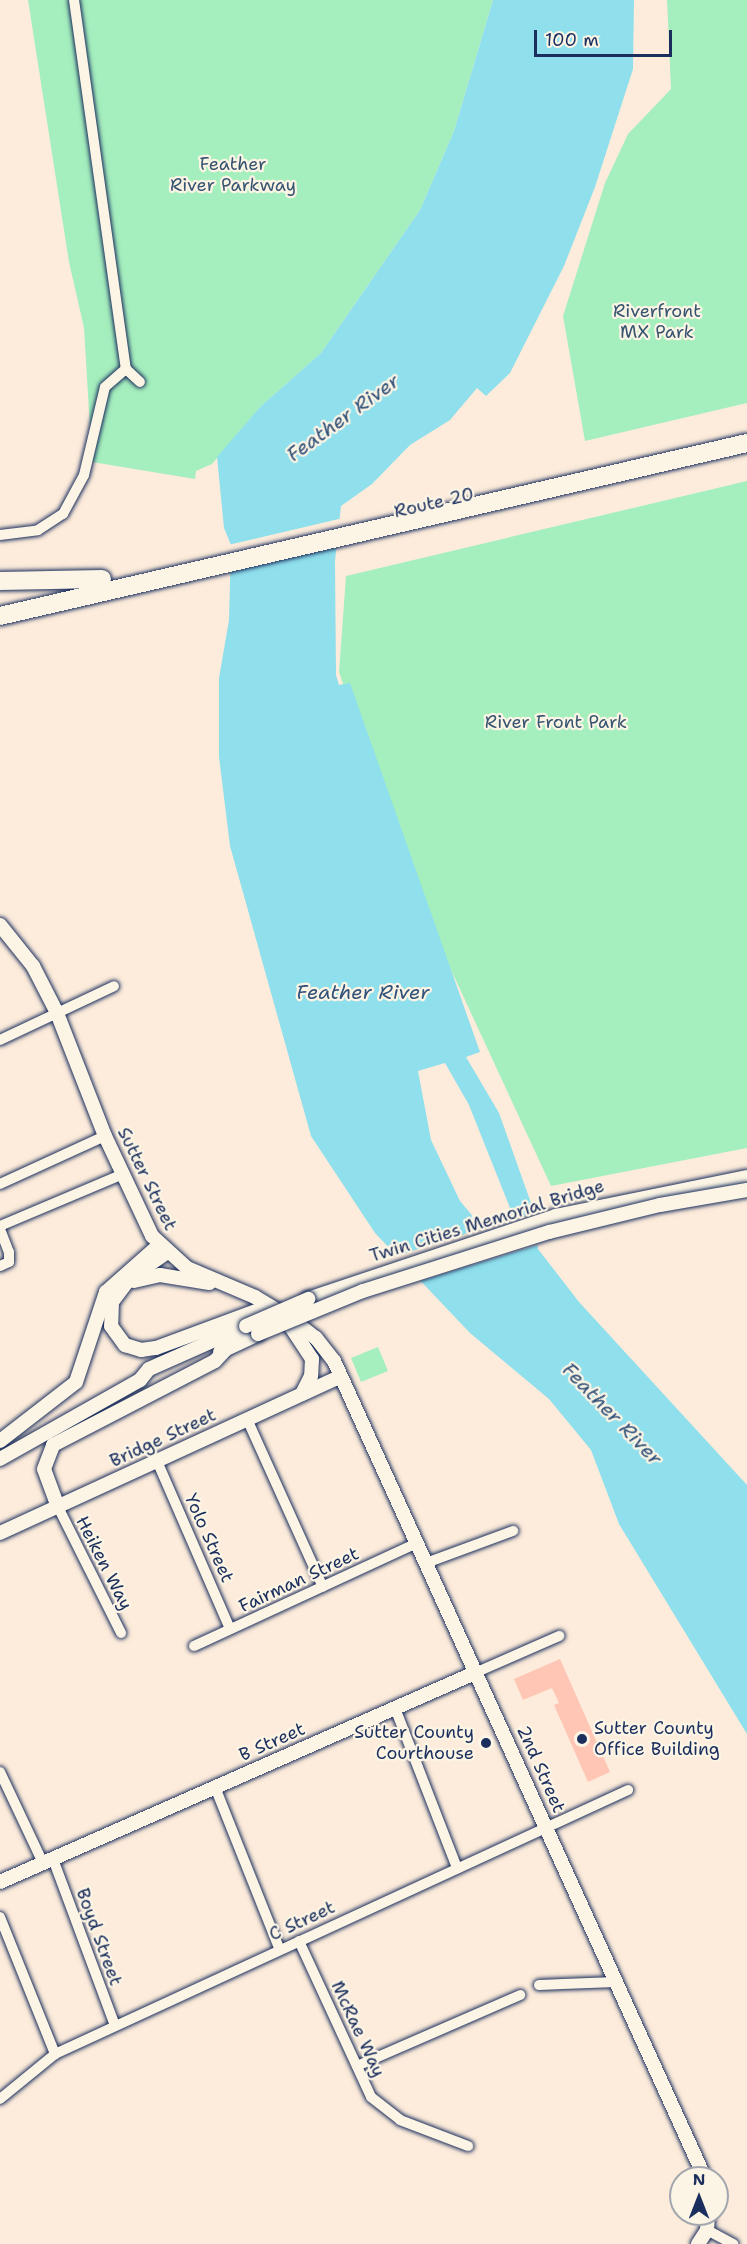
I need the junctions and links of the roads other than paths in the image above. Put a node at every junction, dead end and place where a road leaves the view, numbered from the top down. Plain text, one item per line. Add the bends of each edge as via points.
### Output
1 (74, 0) edge
2 (126, 369) junction
3 (140, 382) dead end
4 (747, 431) edge
5 (747, 442) edge
6 (0, 535) edge
7 (102, 579) junction
8 (0, 581) edge
9 (122, 581) junction
10 (0, 603) edge
11 (0, 616) edge
12 (0, 925) edge
13 (114, 986) dead end
14 (57, 1013) junction
15 (0, 1040) edge
16 (105, 1136) junction
17 (123, 1174) junction
18 (747, 1177) edge
19 (0, 1184) edge
20 (747, 1190) edge
21 (0, 1227) edge
22 (162, 1249) junction
23 (0, 1266) edge
24 (126, 1284) junction
25 (223, 1284) junction
26 (283, 1313) junction
27 (241, 1323) junction
28 (227, 1348) junction
29 (341, 1376) junction
30 (140, 1380) junction
31 (302, 1394) junction
32 (247, 1419) junction
33 (0, 1441) edge
34 (0, 1458) edge
35 (157, 1461) junction
36 (58, 1507) junction
37 (513, 1531) dead end
38 (0, 1533) edge
39 (417, 1544) junction
40 (426, 1563) junction
41 (323, 1587) junction
42 (230, 1629) junction
43 (122, 1633) dead end
44 (559, 1636) dead end
45 (194, 1646) dead end
46 (477, 1672) junction
47 (395, 1708) junction
48 (0, 1772) edge
49 (215, 1787) junction
50 (628, 1790) dead end
51 (547, 1827) junction
52 (48, 1861) junction
53 (457, 1868) junction
54 (0, 1882) edge
55 (0, 1917) edge
56 (298, 1941) junction
57 (280, 1950) junction
58 (616, 1982) junction
59 (539, 1985) dead end
60 (520, 1995) dead end
61 (115, 2026) junction
62 (55, 2054) junction
63 (357, 2066) junction
64 (0, 2099) edge
65 (468, 2146) dead end
66 (700, 2166) edge
67 (707, 2226) edge
68 (707, 2230) junction
69 (698, 2244) edge
70 (733, 2244) edge

1 - 2 street
2 - 3 street
2 - 6 street via 105,387 84,475 63,514 38,530
4 - 9 highway, Route 20
5 - 9 highway, Route 20
7 - 8 highway
7 - 9 highway
7 - 10 highway
9 - 11 highway
12 - 14 main road, Sutter Street via 33,966
13 - 14 street
14 - 15 street
14 - 16 main road, Sutter Street
16 - 17 main road, Sutter Street
16 - 19 street
17 - 21 street
17 - 22 main road, Sutter Street
18 - 27 main road, Twin Cities Memorial Bridge, bridge via 646,1194 546,1219
20 - 28 main road, Twin Cities Memorial Bridge, bridge via 660,1205 549,1232 353,1294
21 - 23 street via 9,1262
22 - 24 main road
22 - 25 main road, Sutter Street via 195,1273
22 - 33 main road via 106,1292 76,1382
24 - 25 main road via 160,1275
24 - 27 main road via 114,1296 110,1315 115,1335 129,1347 156,1348
25 - 26 main road, Sutter Street
26 - 29 main road, Sutter Street via 316,1338
26 - 31 main road via 311,1355 311,1377
27 - 30 main road via 149,1369
28 - 30 main road via 154,1381
28 - 36 main road via 215,1361 51,1447 44,1471
29 - 31 main road, Bridge Street
29 - 39 main road, 2nd Street
30 - 34 main road
31 - 32 main road, Bridge Street
32 - 35 main road, Bridge Street
32 - 41 street
35 - 36 main road, Bridge Street
35 - 42 street, Yolo Street
36 - 38 main road, Bridge Street
36 - 43 street, Heiken Way
37 - 40 street
39 - 40 main road, 2nd Street
39 - 41 street, Fairman Street
40 - 46 main road, 2nd Street
41 - 42 street, Fairman Street
42 - 45 street, Fairman Street
44 - 46 street, B Street
46 - 47 main road, B Street
46 - 51 main road, 2nd Street
47 - 49 main road, B Street
47 - 53 street
48 - 52 street, Boyd Street
49 - 52 main road, B Street
49 - 57 street
50 - 51 street, C Street
51 - 53 street, C Street
51 - 58 main road, 2nd Street
52 - 54 main road, B Street
52 - 61 street, Boyd Street
53 - 56 street, C Street
55 - 62 street
56 - 57 street, C Street
56 - 63 street, McRae Way
57 - 61 street, C Street
58 - 59 street
58 - 66 main road, 2nd Street
60 - 63 street
61 - 62 street, C Street
62 - 64 street, C Street
63 - 65 street, McRae Way via 371,2097 400,2120
67 - 68 main road
68 - 69 main road
68 - 70 street

